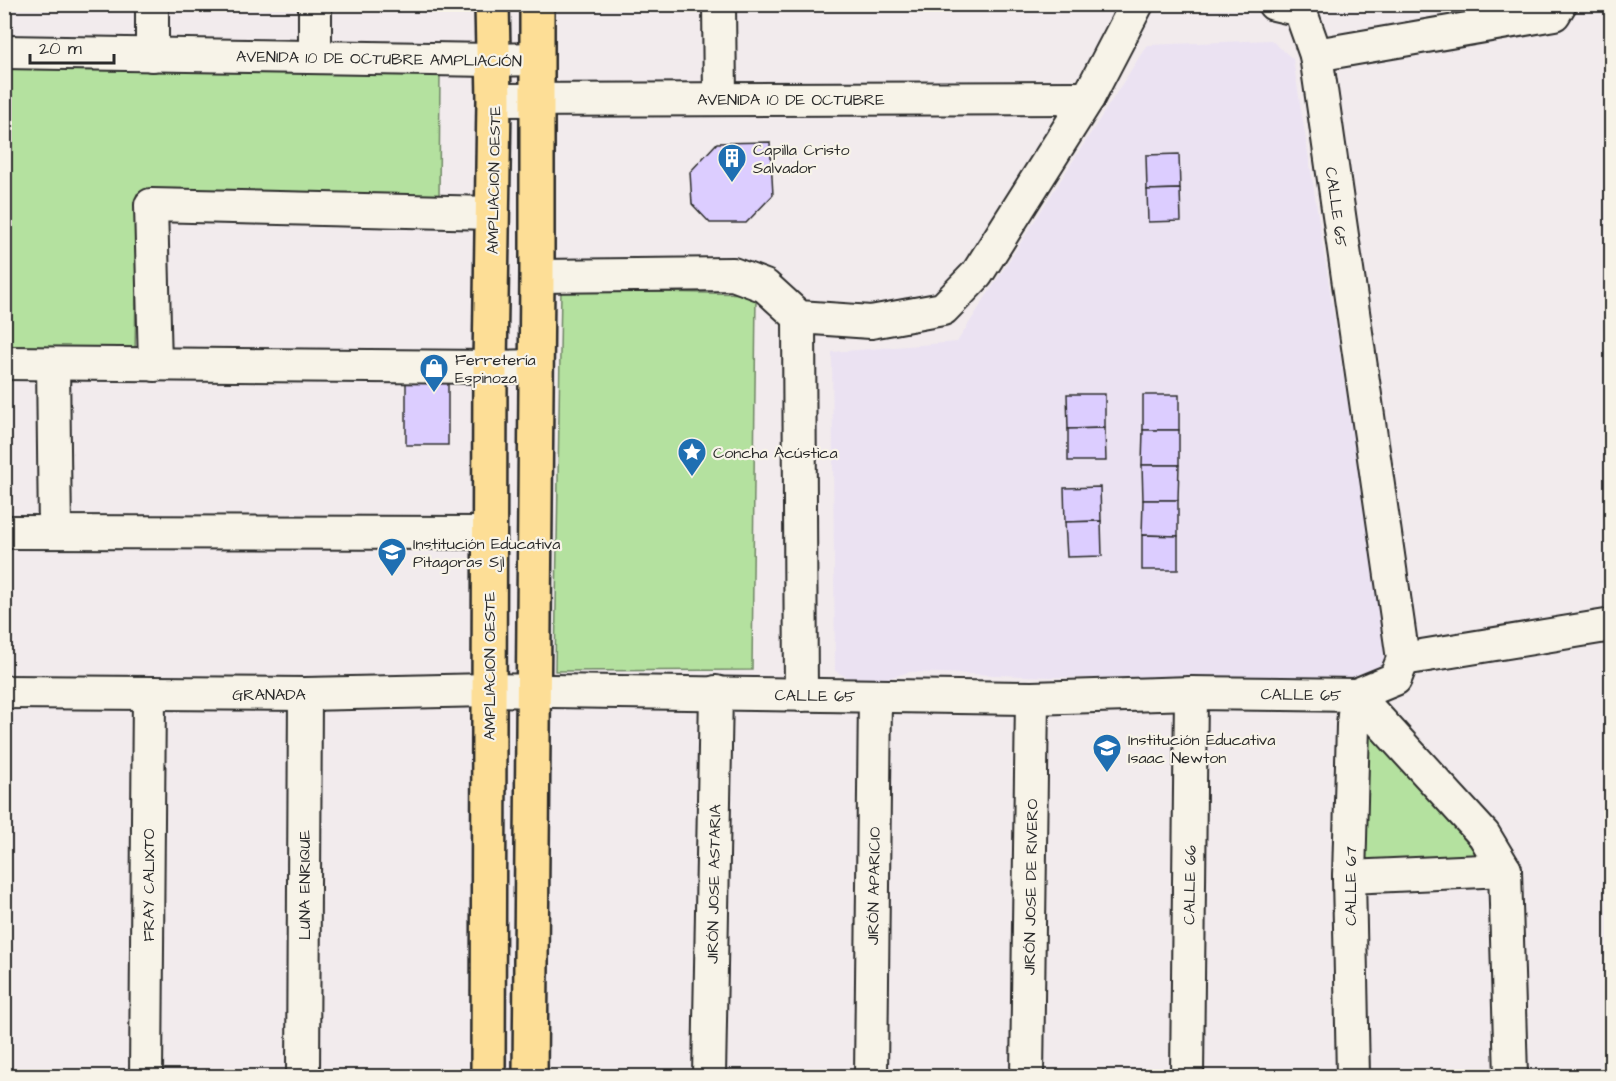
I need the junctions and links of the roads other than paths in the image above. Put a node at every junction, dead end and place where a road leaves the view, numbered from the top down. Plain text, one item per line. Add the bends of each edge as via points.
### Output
1 (152, 4) edge
2 (315, 4) edge
3 (492, 4) edge
4 (537, 4) edge
5 (719, 4) edge
6 (1137, 4) edge
7 (1274, 4) edge
8 (1560, 4) edge
9 (4, 52) edge
10 (152, 54) junction
11 (1316, 55) junction
12 (315, 57) junction
13 (537, 59) junction
14 (492, 60) junction
15 (1088, 98) junction
16 (538, 99) junction
17 (720, 99) junction
18 (494, 100) junction
19 (492, 213) junction
20 (537, 276) junction
21 (799, 317) junction
22 (4, 363) edge
23 (52, 364) junction
24 (154, 365) junction
25 (536, 366) junction
26 (490, 368) junction
27 (4, 532) edge
28 (55, 532) junction
29 (490, 533) junction
30 (1611, 625) edge
31 (1403, 659) junction
32 (489, 690) junction
33 (533, 691) junction
34 (4, 692) edge
35 (716, 692) junction
36 (149, 693) junction
37 (1191, 693) junction
38 (305, 694) junction
39 (1356, 695) junction
40 (801, 696) junction
41 (875, 696) junction
42 (1032, 698) junction
43 (1505, 870) junction
44 (1349, 877) junction
45 (146, 1077) edge
46 (303, 1077) edge
47 (488, 1077) edge
48 (531, 1077) edge
49 (709, 1077) edge
50 (871, 1077) edge
51 (1027, 1077) edge
52 (1187, 1077) edge
53 (1353, 1077) edge
54 (1510, 1077) edge

1 - 10 street
2 - 12 street
3 - 14 main road, AMPLIACION OESTE
4 - 13 main road
5 - 17 street
6 - 15 street
7 - 11 street, CALLE 65 via 1300,10
8 - 11 street via 1554,14
9 - 10 street, AVENIDA 10 DE OCTUBRE AMPLIACIÓN
10 - 12 street, AVENIDA 10 DE OCTUBRE AMPLIACIÓN
11 - 31 street, CALLE 65
12 - 14 street, AVENIDA 10 DE OCTUBRE AMPLIACIÓN
13 - 14 street, AVENIDA 10 DE OCTUBRE AMPLIACIÓN
13 - 16 main road
14 - 18 main road, AMPLIACION OESTE
15 - 17 street, AVENIDA 10 DE OCTUBRE
15 - 21 street via 977,274 943,309 871,322
16 - 17 street, AVENIDA 10 DE OCTUBRE
16 - 18 street, AVENIDA 10 DE OCTUBRE
16 - 20 main road
18 - 19 main road, AMPLIACION OESTE
19 - 24 street via 151,205
19 - 26 main road, AMPLIACION OESTE
20 - 21 street via 733,274 765,286
20 - 25 main road
21 - 40 street
22 - 23 street
23 - 24 street
23 - 28 street
24 - 26 street
25 - 26 street
25 - 33 main road
26 - 29 main road, AMPLIACION OESTE
27 - 28 street
28 - 29 street
29 - 32 main road, AMPLIACION OESTE
30 - 31 street
31 - 39 street, CALLE 65 via 1395,679
32 - 33 street, GRANADA
32 - 38 street, GRANADA
32 - 47 main road, AMPLIACION OESTE
33 - 35 street, CALLE 65
33 - 48 main road
34 - 36 street, GRANADA
35 - 40 street, CALLE 65
35 - 49 street, JIRÓN JOSE ASTARIA
36 - 38 street, GRANADA
36 - 45 street, FRAY CALIXTO
37 - 39 street, CALLE 65
37 - 42 street, CALLE 65
37 - 52 street, CALLE 66
38 - 46 street, LUNA ENRIQUE
39 - 43 street via 1484,835
39 - 44 street, CALLE 67
40 - 41 street, CALLE 65
41 - 42 street, CALLE 65
41 - 50 street, JIRÓN APARICIO
42 - 51 street, JIRÓN JOSE DE RIVERO
43 - 44 street
43 - 54 street
44 - 53 street, CALLE 67

